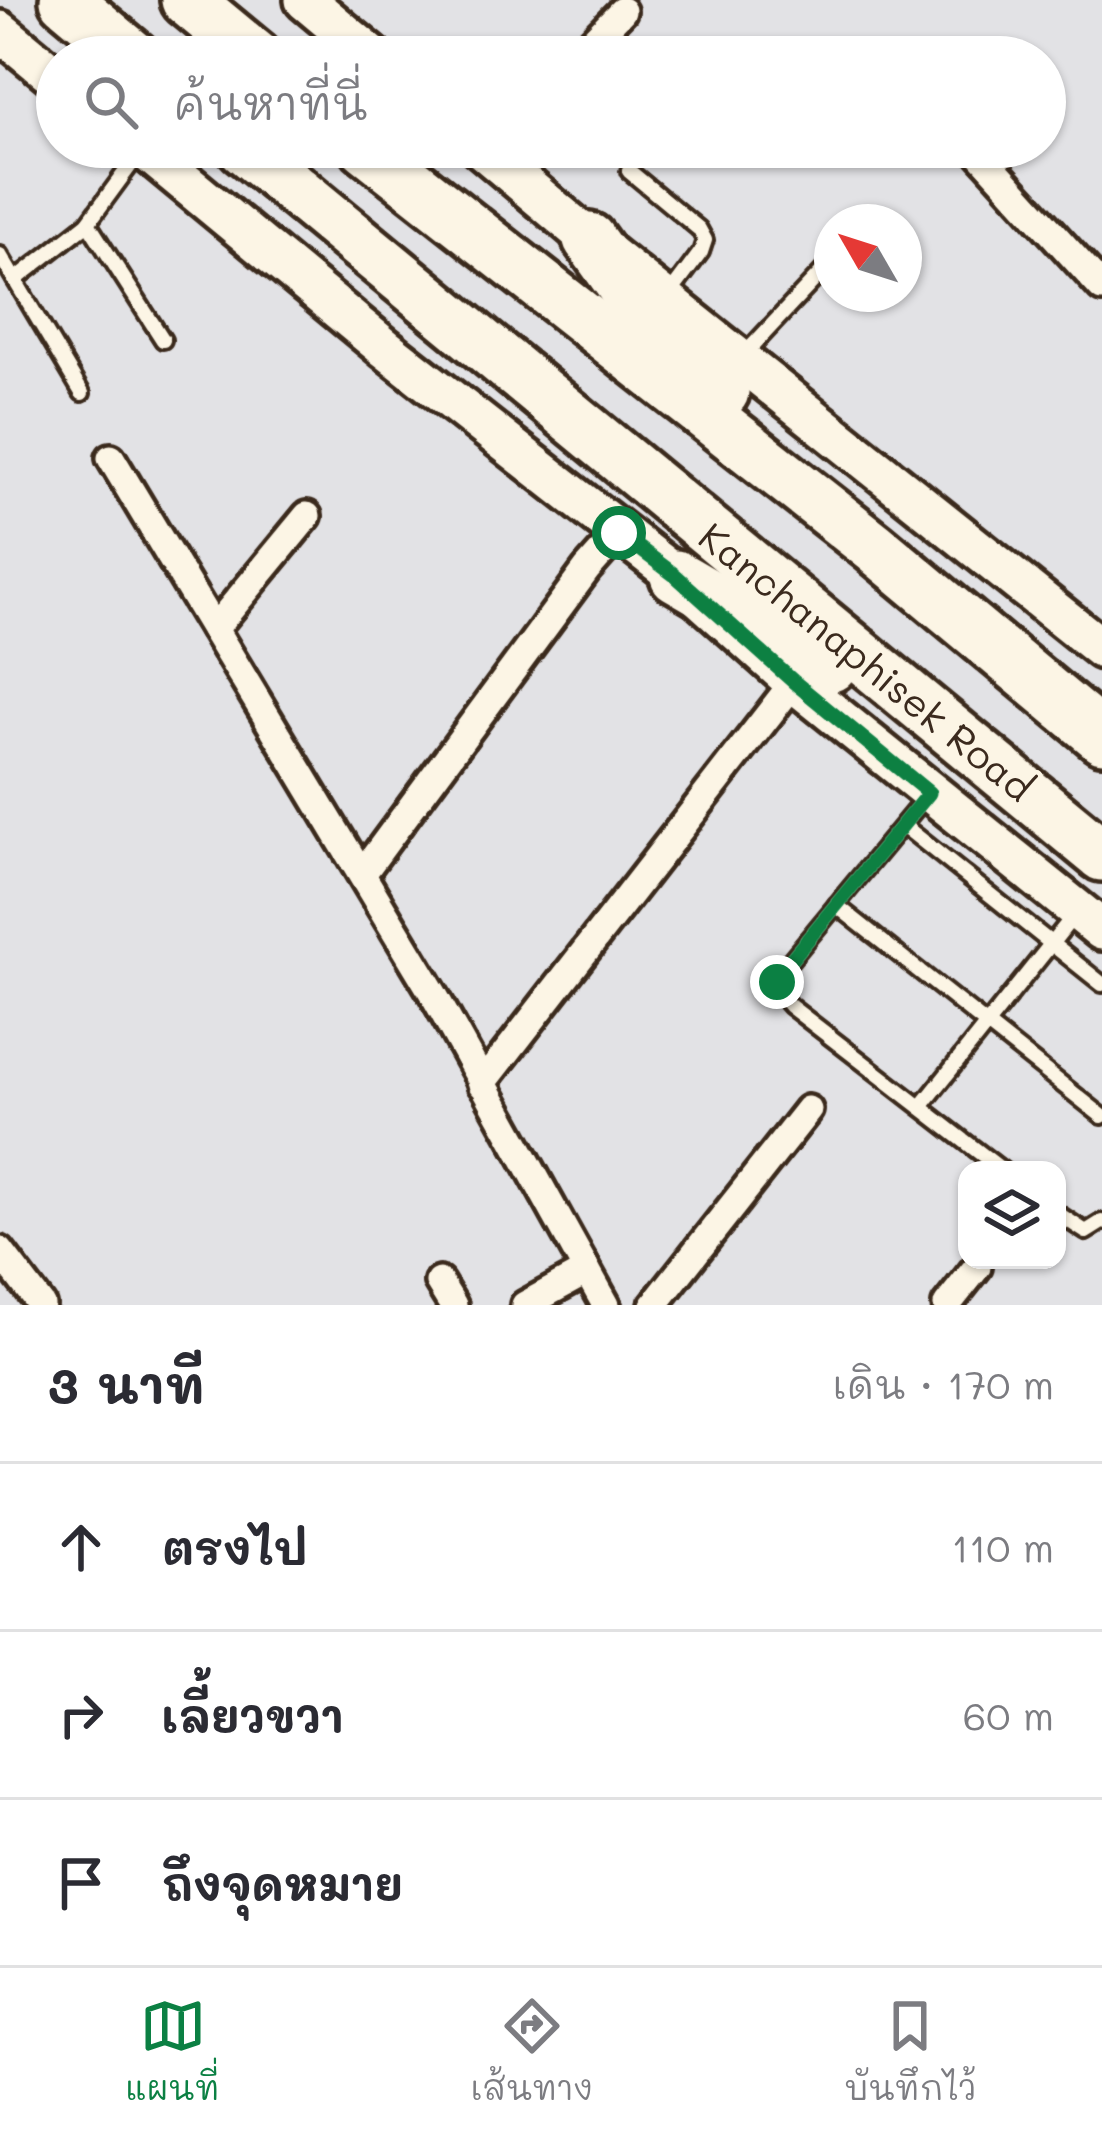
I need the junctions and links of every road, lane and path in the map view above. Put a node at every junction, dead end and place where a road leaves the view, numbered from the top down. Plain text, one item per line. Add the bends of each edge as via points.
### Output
1 (66, 0) edge
2 (187, 0) edge
3 (305, 0) edge
4 (622, 11) dead end
5 (0, 31) edge
6 (109, 36) edge
7 (231, 36) edge
8 (348, 36) edge
9 (598, 36) edge
10 (36, 61) edge
11 (128, 168) edge
12 (167, 168) edge
13 (268, 168) edge
14 (393, 168) edge
15 (508, 168) edge
16 (995, 168) edge
17 (629, 171) dead end
18 (88, 223) junction
19 (589, 239) junction
20 (0, 255) edge
21 (1097, 272) edge
22 (15, 280) junction
23 (814, 280) edge
24 (666, 300) junction
25 (163, 340) dead end
26 (739, 359) junction
27 (82, 392) dead end
28 (111, 458) dead end
29 (307, 516) dead end
30 (619, 533) junction
31 (874, 547) junction
32 (676, 576) junction
33 (214, 629) junction
34 (1102, 650) edge
35 (794, 682) junction
36 (1102, 736) edge
37 (961, 742) junction
38 (929, 793) junction
39 (904, 826) junction
40 (1102, 855) edge
41 (362, 874) junction
42 (836, 905) junction
43 (1090, 920) edge
44 (1053, 945) junction
45 (1102, 984) edge
46 (988, 1023) junction
47 (482, 1084) junction
48 (920, 1107) junction
49 (808, 1110) dead end
50 (1102, 1117) edge
51 (990, 1161) edge
52 (1066, 1219) edge
53 (1102, 1222) edge
54 (0, 1251) edge
55 (975, 1269) edge
56 (586, 1271) junction
57 (41, 1305) edge
58 (525, 1305) edge
59 (606, 1305) edge
60 (654, 1305) edge
61 (946, 1305) edge

1 - 6 highway
2 - 7 highway
3 - 8 main road
4 - 9 street
5 - 10 main road
11 - 18 lane
12 - 30 main road
13 - 37 highway, Kanchanaphisek Road
14 - 31 highway
15 - 19 main road
16 - 21 street
17 - 24 lane via 705,240
18 - 22 lane
18 - 25 lane
19 - 24 main road
19 - 31 highway via 674,345 839,502
20 - 22 lane
22 - 27 lane
23 - 26 lane
24 - 26 main road
26 - 34 main road
28 - 33 street
29 - 33 street
30 - 32 main road
30 - 41 street
31 - 36 highway
32 - 35 main road
32 - 37 highway
33 - 41 street
35 - 38 main road
35 - 47 street
37 - 40 highway, Kanchanaphisek Road
38 - 39 lane
38 - 43 main road
39 - 42 lane
39 - 44 lane
41 - 47 street
42 - 46 lane
42 - 48 lane via 784,968 777,991
43 - 44 lane
44 - 45 lane
44 - 46 lane
46 - 48 lane
46 - 50 lane
47 - 56 street
48 - 51 lane
49 - 60 street
52 - 53 lane via 1086,1232
54 - 57 street
55 - 61 street
56 - 58 street
56 - 59 street

